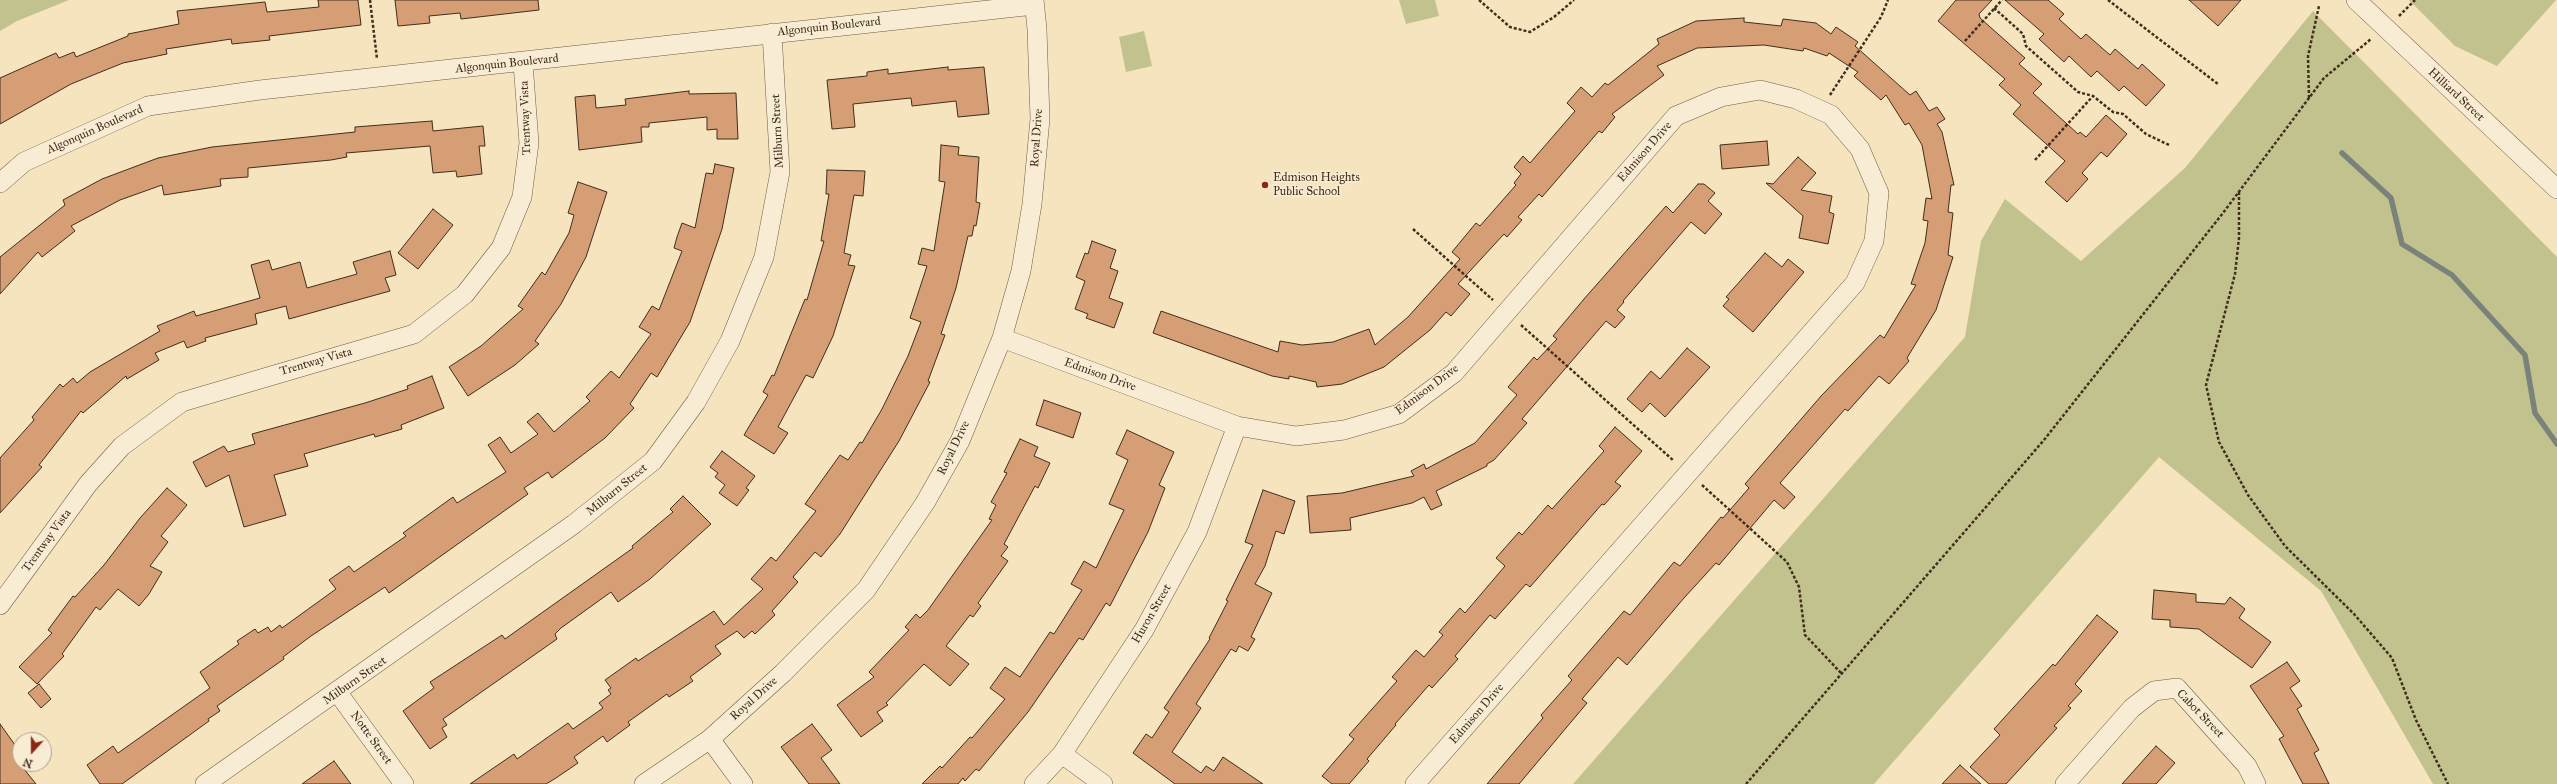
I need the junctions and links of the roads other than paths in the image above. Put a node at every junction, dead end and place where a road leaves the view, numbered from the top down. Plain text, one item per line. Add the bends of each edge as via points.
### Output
1 (2356, 0) edge
2 (1034, 2) edge
3 (772, 33) junction
4 (524, 63) junction
5 (0, 183) edge
6 (2557, 189) edge
7 (1002, 338) junction
8 (1238, 426) junction
9 (0, 604) edge
10 (338, 693) junction
11 (710, 739) junction
12 (1062, 754) junction
13 (205, 784) edge
14 (404, 784) edge
15 (644, 784) edge
16 (743, 784) edge
17 (1034, 784) edge
18 (1103, 784) edge
19 (1415, 784) edge
20 (2064, 784) edge
21 (2256, 784) edge

1 - 6 street, Hilliard Street
2 - 3 street, Algonquin Boulevard
2 - 7 street, Royal Drive via 1040,119 1032,204 1021,271
3 - 4 street, Algonquin Boulevard
3 - 10 street, Milburn Street via 780,172 764,257 730,341 696,402 647,466 574,524
4 - 5 street, Algonquin Boulevard via 260,90 148,106 24,162
4 - 9 street, Trentway Vista via 529,143 522,197 501,248 465,294 414,334 182,402 122,446 88,484
7 - 8 street, Edmison Drive
7 - 11 street, Royal Drive via 960,440 925,503 866,590 783,673
8 - 12 street, Huron Street via 1197,532 1144,630
8 - 19 street, Edmison Drive via 1296,436 1344,430 1399,414 1454,374 1676,116 1721,97 1760,90 1796,99 1831,116 1860,149 1878,193 1874,240 1855,283
10 - 13 street, Milburn Street
10 - 14 street, Notte Street
11 - 15 street, Royal Drive
11 - 16 street
12 - 17 street, Huron Street
12 - 18 street
20 - 21 street, Cabot Street via 2132,708 2154,691 2177,688 2247,766

